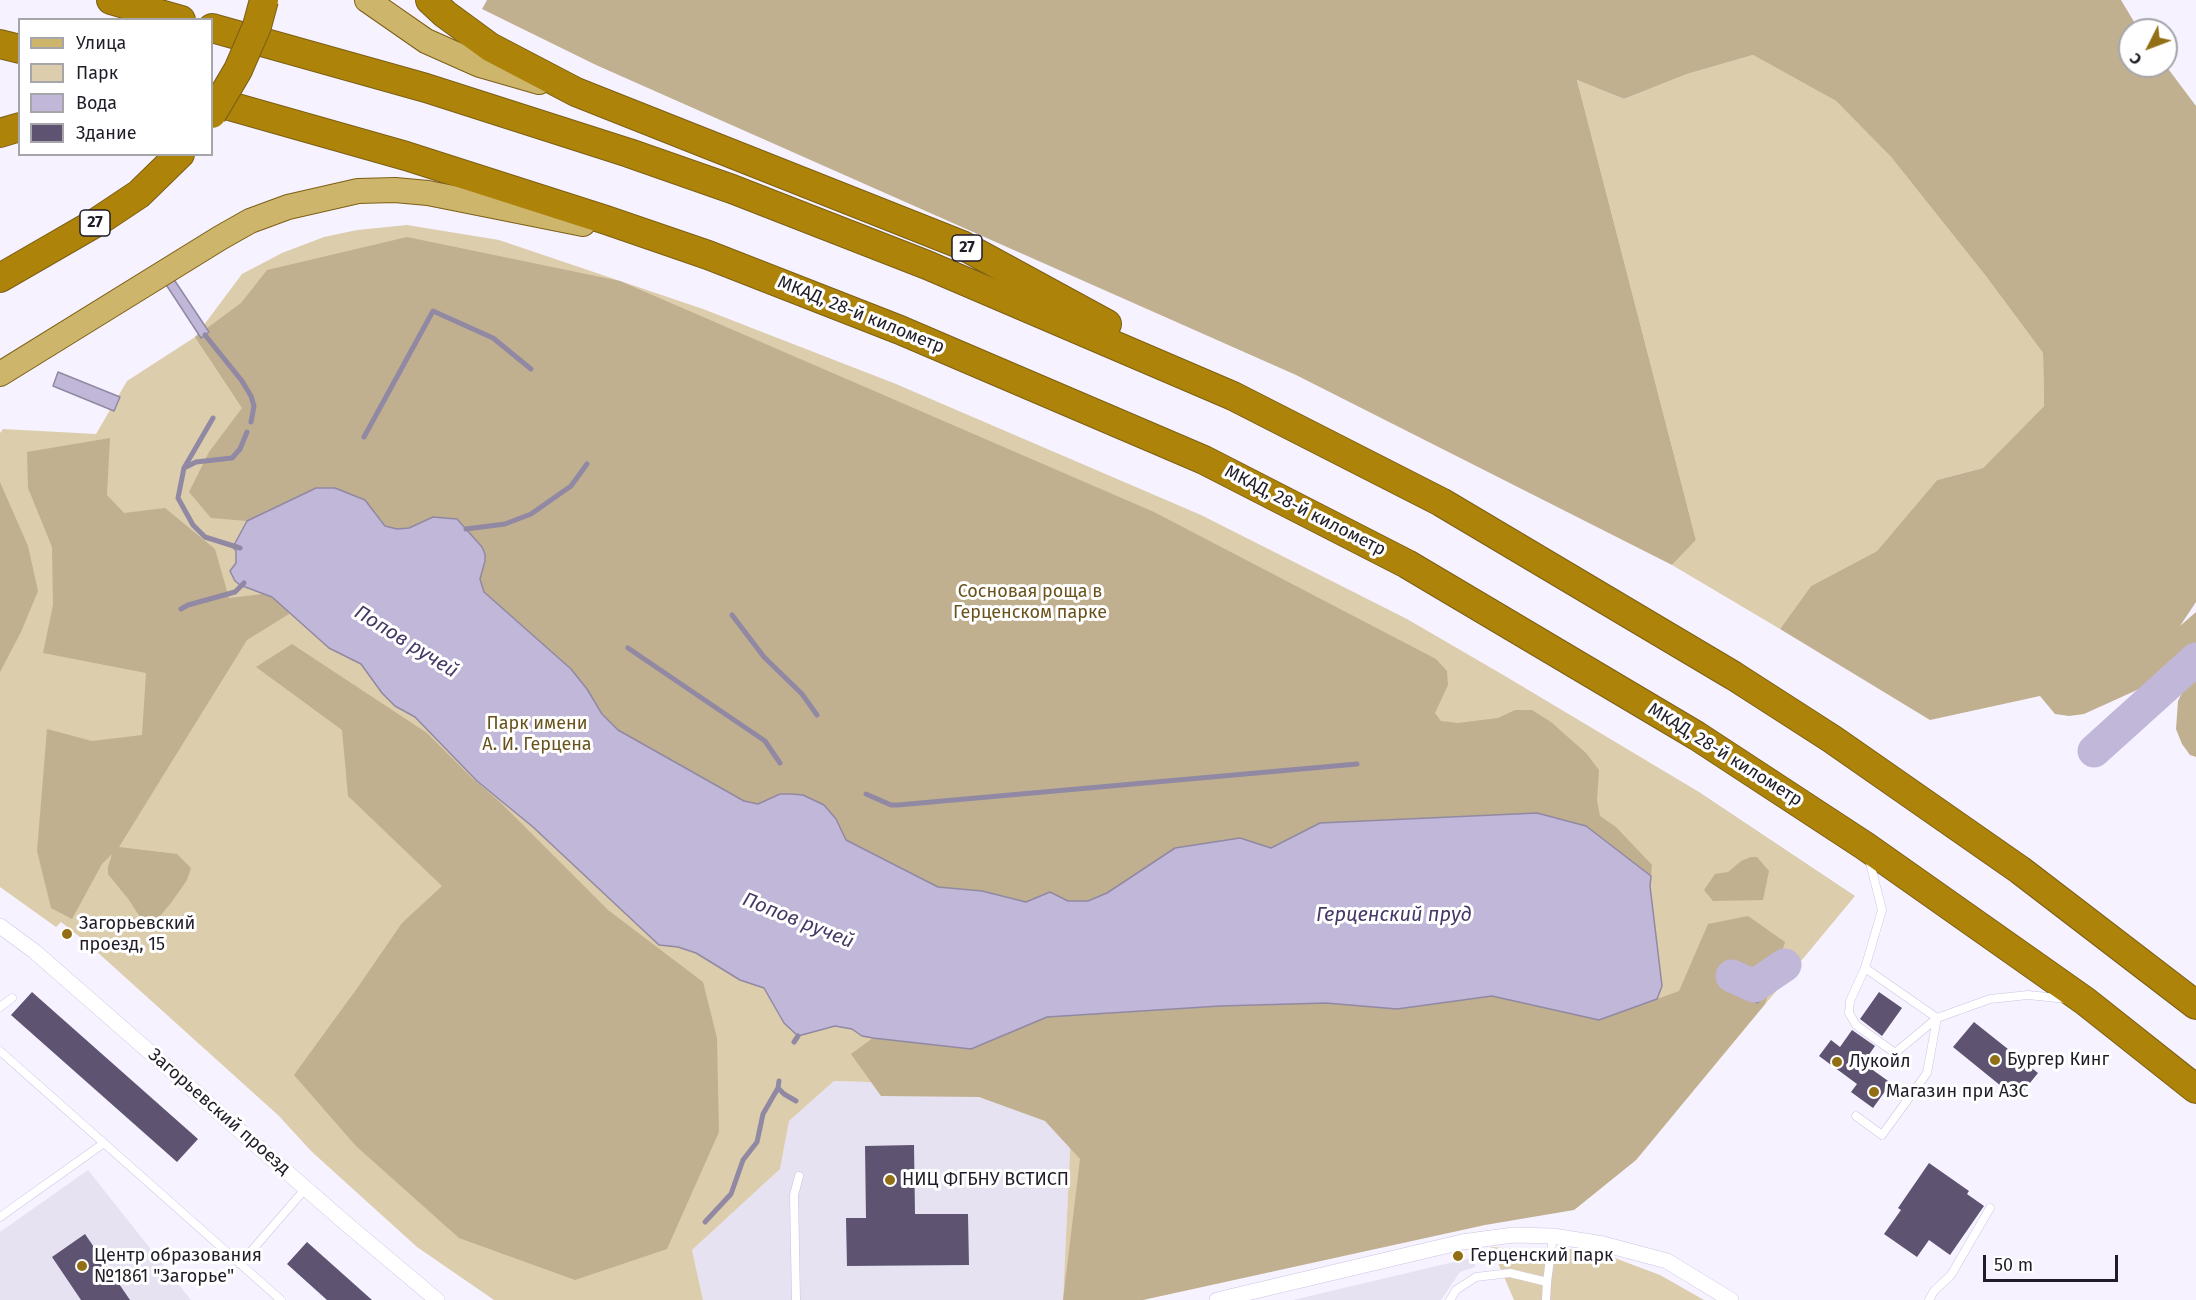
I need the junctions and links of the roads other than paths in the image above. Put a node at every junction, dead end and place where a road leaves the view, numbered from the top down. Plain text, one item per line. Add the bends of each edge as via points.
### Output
1 (111, 0) edge
2 (264, 0) edge
3 (367, 0) edge
4 (430, 0) edge
5 (174, 18) edge
6 (213, 28) edge
7 (0, 44) edge
8 (18, 48) edge
9 (576, 92) junction
10 (213, 101) edge
11 (213, 112) edge
12 (213, 119) edge
13 (18, 128) edge
14 (0, 134) edge
15 (178, 156) edge
16 (406, 156) junction
17 (708, 255) junction
18 (0, 278) edge
19 (0, 374) edge
20 (1337, 448) junction
21 (1865, 846) junction
22 (0, 926) edge
23 (1865, 968) junction
24 (12, 998) dead end
25 (2085, 1001) junction
26 (2196, 1005) edge
27 (0, 1007) edge
28 (1937, 1018) junction
29 (0, 1051) edge
30 (2196, 1089) edge
31 (1856, 1116) dead end
32 (104, 1143) junction
33 (799, 1176) dead end
34 (306, 1188) junction
35 (1990, 1209) dead end
36 (0, 1217) edge
37 (1553, 1236) junction
38 (240, 1264) junction
39 (1547, 1282) junction
40 (281, 1300) edge
41 (437, 1300) edge
42 (796, 1300) edge
43 (1217, 1300) edge
44 (1450, 1300) edge
45 (1546, 1300) edge
46 (1731, 1300) edge
47 (1929, 1300) edge

1 - 5 highway
2 - 11 highway, bridge via 238,70
3 - 9 main road via 426,41 480,65
4 - 9 highway, 27 via 490,47
6 - 20 highway via 426,88 629,153 835,228 1233,396
7 - 8 highway
9 - 20 highway, 27 via 962,245
10 - 16 highway, МКАД, 28-й километр
12 - 16 highway
13 - 14 highway
15 - 18 highway, 27 via 130,200
16 - 17 highway, МКАД, 28-й километр
17 - 19 main road via 428,193 358,191 288,207 250,221
17 - 21 highway, МКАД, 28-й километр via 999,372 1204,460 1305,511 1407,564 1697,735
20 - 26 highway via 1540,559 1832,739 2020,870
21 - 23 lane via 1881,910
21 - 25 highway, МКАД, 28-й километр
22 - 34 street, Загорьевский проезд via 38,954
23 - 28 lane
23 - 28 lane via 1850,1001 1849,1013 1856,1025 1895,1053
24 - 27 lane
25 - 28 lane via 2028,995 1990,999
25 - 30 highway, МКАД, 28-й километр
28 - 31 lane via 1927,1073 1881,1135
29 - 32 lane
32 - 36 lane
32 - 38 lane
33 - 42 lane via 794,1195
34 - 38 lane
34 - 41 street, Загорьевский проезд
35 - 47 lane via 1951,1275
37 - 39 lane
37 - 43 street via 1513,1235 1462,1242
37 - 46 street via 1603,1244 1667,1262
38 - 40 lane
39 - 44 lane via 1510,1273 1476,1277 1456,1290
39 - 45 lane

